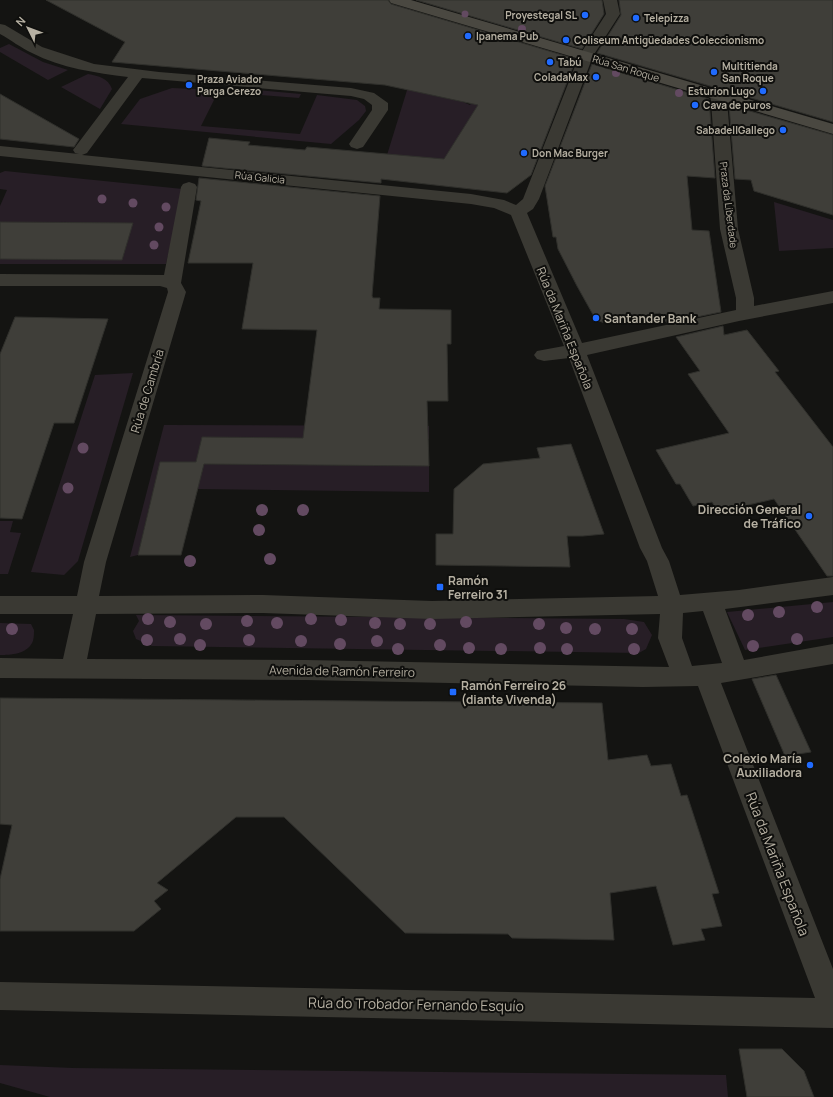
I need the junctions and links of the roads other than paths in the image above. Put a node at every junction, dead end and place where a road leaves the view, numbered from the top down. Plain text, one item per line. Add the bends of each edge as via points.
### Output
1 (396, 0) edge
2 (610, 0) edge
3 (0, 28) edge
4 (586, 56) junction
5 (138, 73) junction
6 (717, 95) junction
7 (833, 129) edge
8 (357, 144) dead end
9 (81, 150) dead end
10 (0, 151) edge
11 (189, 188) dead end
12 (518, 212) junction
13 (0, 280) edge
14 (172, 283) junction
15 (833, 297) edge
16 (745, 314) junction
17 (576, 351) junction
18 (544, 355) dead end
19 (833, 586) edge
20 (711, 603) junction
21 (87, 604) junction
22 (0, 605) edge
23 (672, 605) junction
24 (833, 654) edge
25 (0, 668) edge
26 (73, 668) junction
27 (736, 670) junction
28 (695, 676) junction
29 (0, 996) edge
30 (833, 1006) edge
31 (833, 1013) edge

1 - 4 street, Rúa San Roque
2 - 4 street via 613,14
3 - 5 street via 37,50 55,57 93,68
4 - 6 street, Rúa San Roque
4 - 12 street via 531,199 528,205
5 - 8 street via 351,92 369,96 380,103 380,110
5 - 9 street
6 - 7 street, Rúa San Roque
6 - 16 street, Praza da Liberdade via 729,229 745,298
10 - 12 street, Rúa Galicia via 471,199 498,204
11 - 14 street, Rúa de Cambría
12 - 17 street, Rúa da Mariña Española
13 - 14 street via 160,280
14 - 21 street, Rúa de Cambría via 177,292 95,562
15 - 16 street
16 - 17 street
17 - 18 street
17 - 23 street, Rúa da Mariña Española via 658,561
19 - 20 street
20 - 23 street
20 - 27 street
21 - 22 street
21 - 23 street via 263,604 432,610
21 - 26 street, Rúa de Cambría
23 - 28 street via 670,638
24 - 27 street, Avenida de Ramón Ferreiro
25 - 26 street, Avenida de Ramón Ferreiro
26 - 28 street, Avenida de Ramón Ferreiro
27 - 28 street, Avenida de Ramón Ferreiro
28 - 30 street, Rúa da Mariña Española
29 - 31 street, Rúa do Trobador Fernando Esquío

